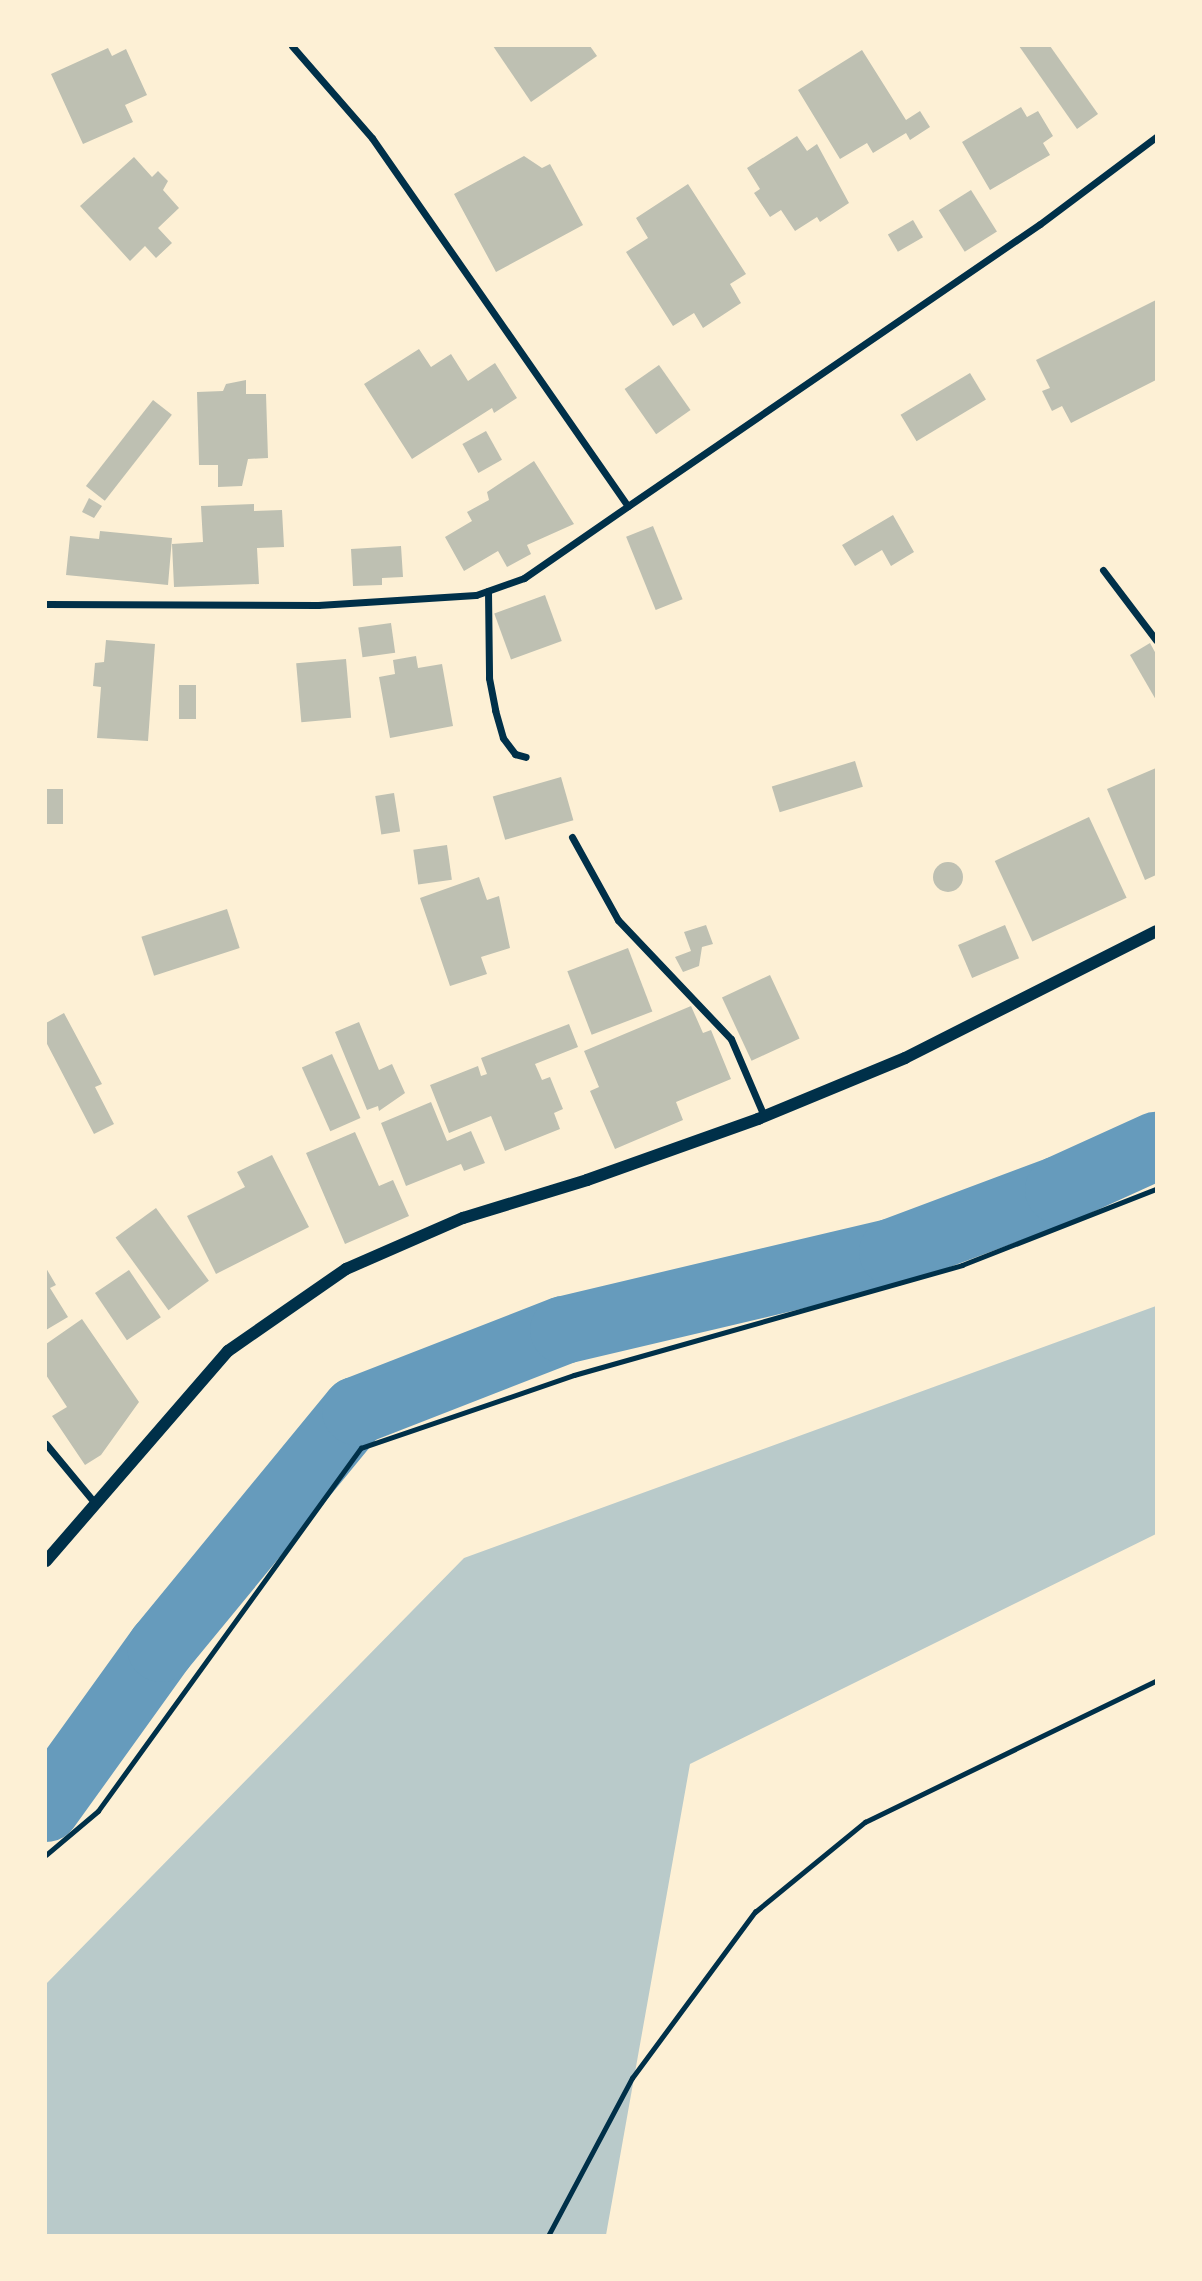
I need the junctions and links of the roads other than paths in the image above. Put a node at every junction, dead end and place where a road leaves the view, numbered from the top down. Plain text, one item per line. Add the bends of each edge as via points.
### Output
1 (292, 46) edge
2 (1157, 137) edge
3 (628, 506) junction
4 (1103, 570) dead end
5 (488, 591) junction
6 (46, 604) edge
7 (1157, 640) edge
8 (526, 757) dead end
9 (572, 837) dead end
10 (1157, 932) edge
11 (764, 1116) junction
12 (46, 1444) edge
13 (94, 1502) junction
14 (46, 1561) edge

1 - 3 street via 372,138
2 - 3 street via 1040,224
3 - 5 street via 524,578
4 - 7 street
5 - 6 street via 318,605
5 - 8 street via 488,668 495,710 503,738 515,754
9 - 11 street via 618,920 731,1039
10 - 11 street via 993,1017
11 - 13 street via 587,1180 463,1217 346,1269 228,1351
12 - 13 street
13 - 14 street

